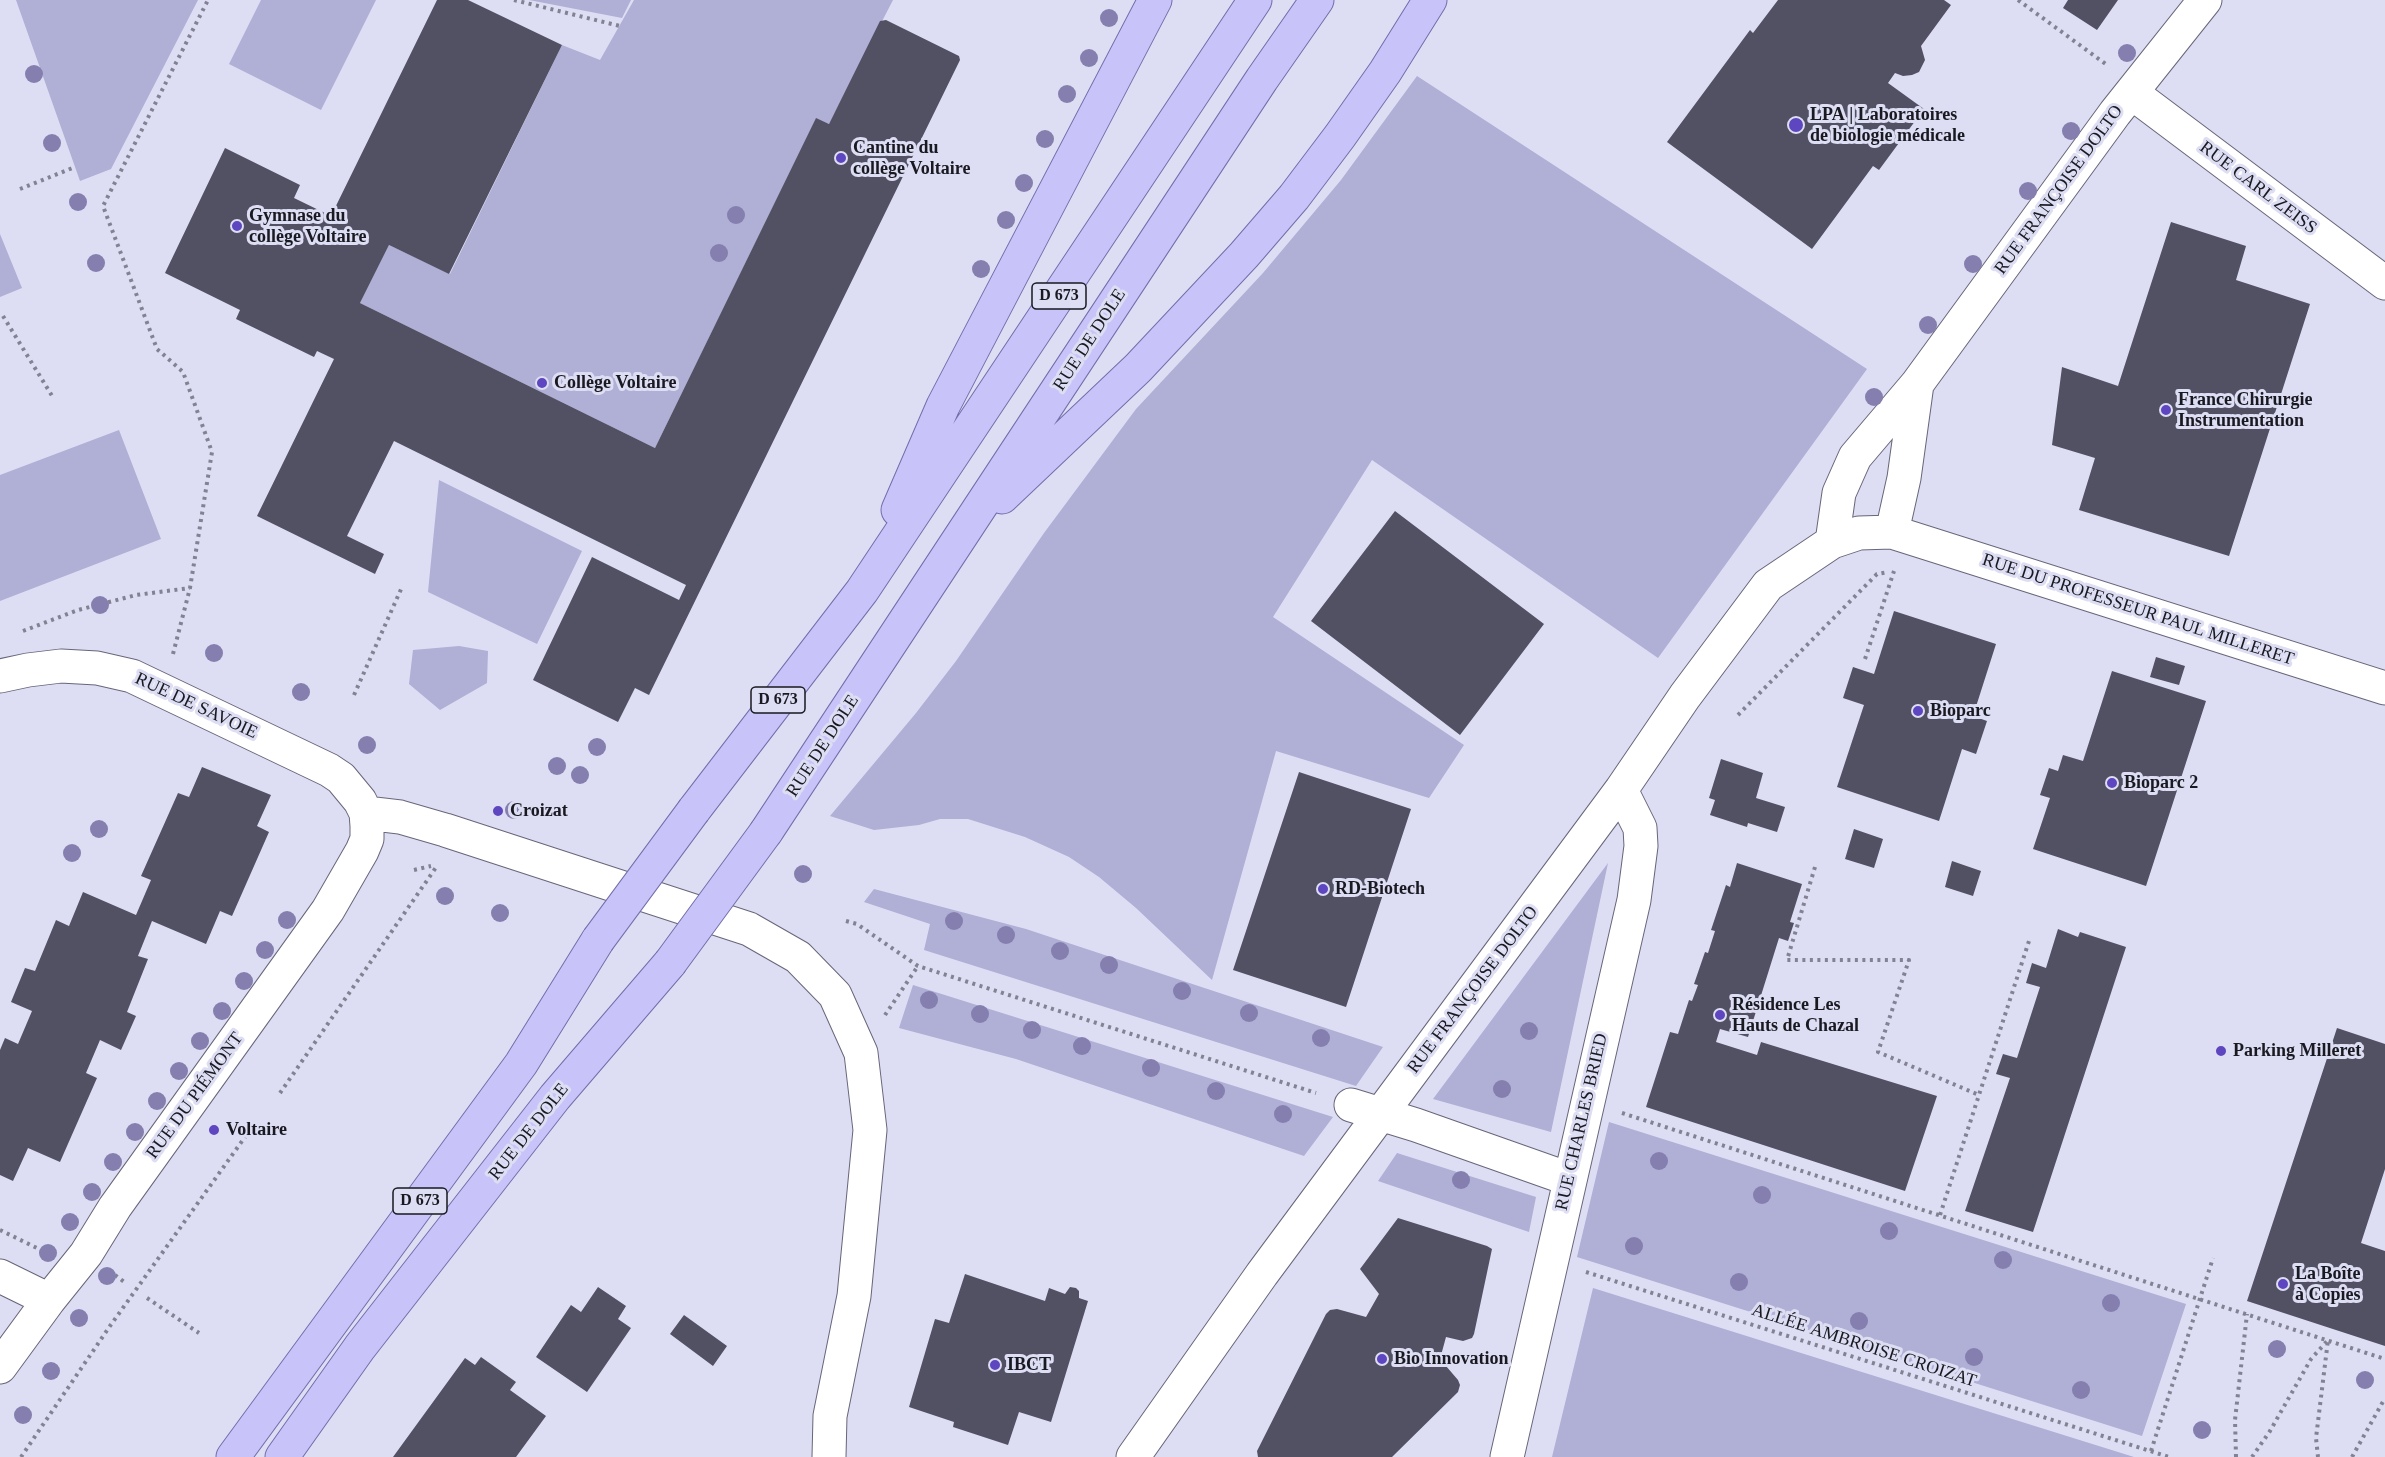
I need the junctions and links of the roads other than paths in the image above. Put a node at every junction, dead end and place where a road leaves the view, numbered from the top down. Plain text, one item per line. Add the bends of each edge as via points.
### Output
1 (1155, 0) edge
2 (1254, 0) edge
3 (1317, 0) edge
4 (1430, 0) edge
5 (2205, 0) edge
6 (2132, 93) junction
7 (2385, 283) edge
8 (1917, 384) junction
9 (1892, 532) junction
10 (962, 536) junction
11 (1832, 542) junction
12 (862, 591) junction
13 (0, 676) edge
14 (2385, 688) edge
15 (1621, 790) junction
16 (366, 813) junction
17 (1366, 1109) junction
18 (1569, 1179) junction
19 (0, 1276) edge
20 (49, 1300) junction
21 (0, 1367) edge
22 (234, 1457) edge
23 (282, 1457) edge
24 (829, 1457) edge
25 (1133, 1457) edge
26 (1507, 1457) edge

1 - 12 main road via 943,406
2 - 12 main road, D 673
3 - 10 main road, RUE DE DOLE / D 673
4 - 10 main road via 1340,136 1244,255 1138,368
5 - 6 street, RUE FRANÇOISE DOLTO
6 - 7 street, RUE CARL ZEISS
6 - 8 street, RUE FRANÇOISE DOLTO
8 - 9 street, RUE FRANÇOISE DOLTO
8 - 11 street, RUE FRANÇOISE DOLTO via 1855,457 1839,492
9 - 11 street, RUE FRANÇOISE DOLTO via 1859,533
9 - 14 street, RUE DU PROFESSEUR PAUL MILLERET
10 - 23 main road, RUE DE DOLE / D 673, bridge via 766,832 670,963 548,1107 360,1347
11 - 15 street, RUE FRANÇOISE DOLTO via 1768,585
12 - 22 main road, D 673, bridge via 598,940 521,1064
13 - 16 street, RUE DE SAVOIE via 61,666 98,668 132,676 329,770 351,789
15 - 17 street, RUE FRANÇOISE DOLTO
15 - 18 street, RUE CHARLES BRIED via 1640,828 1634,900
16 - 20 street, RUE DU PIÉMONT via 362,851 328,910 115,1207 86,1254
16 - 24 street via 400,817 749,929 798,957 835,995 861,1053 870,1130 854,1296 830,1416
17 - 18 street
17 - 25 street, RUE FRANÇOISE DOLTO via 1262,1274
18 - 26 street, RUE CHARLES BRIED
19 - 20 street
20 - 21 street, RUE DU PIÉMONT

